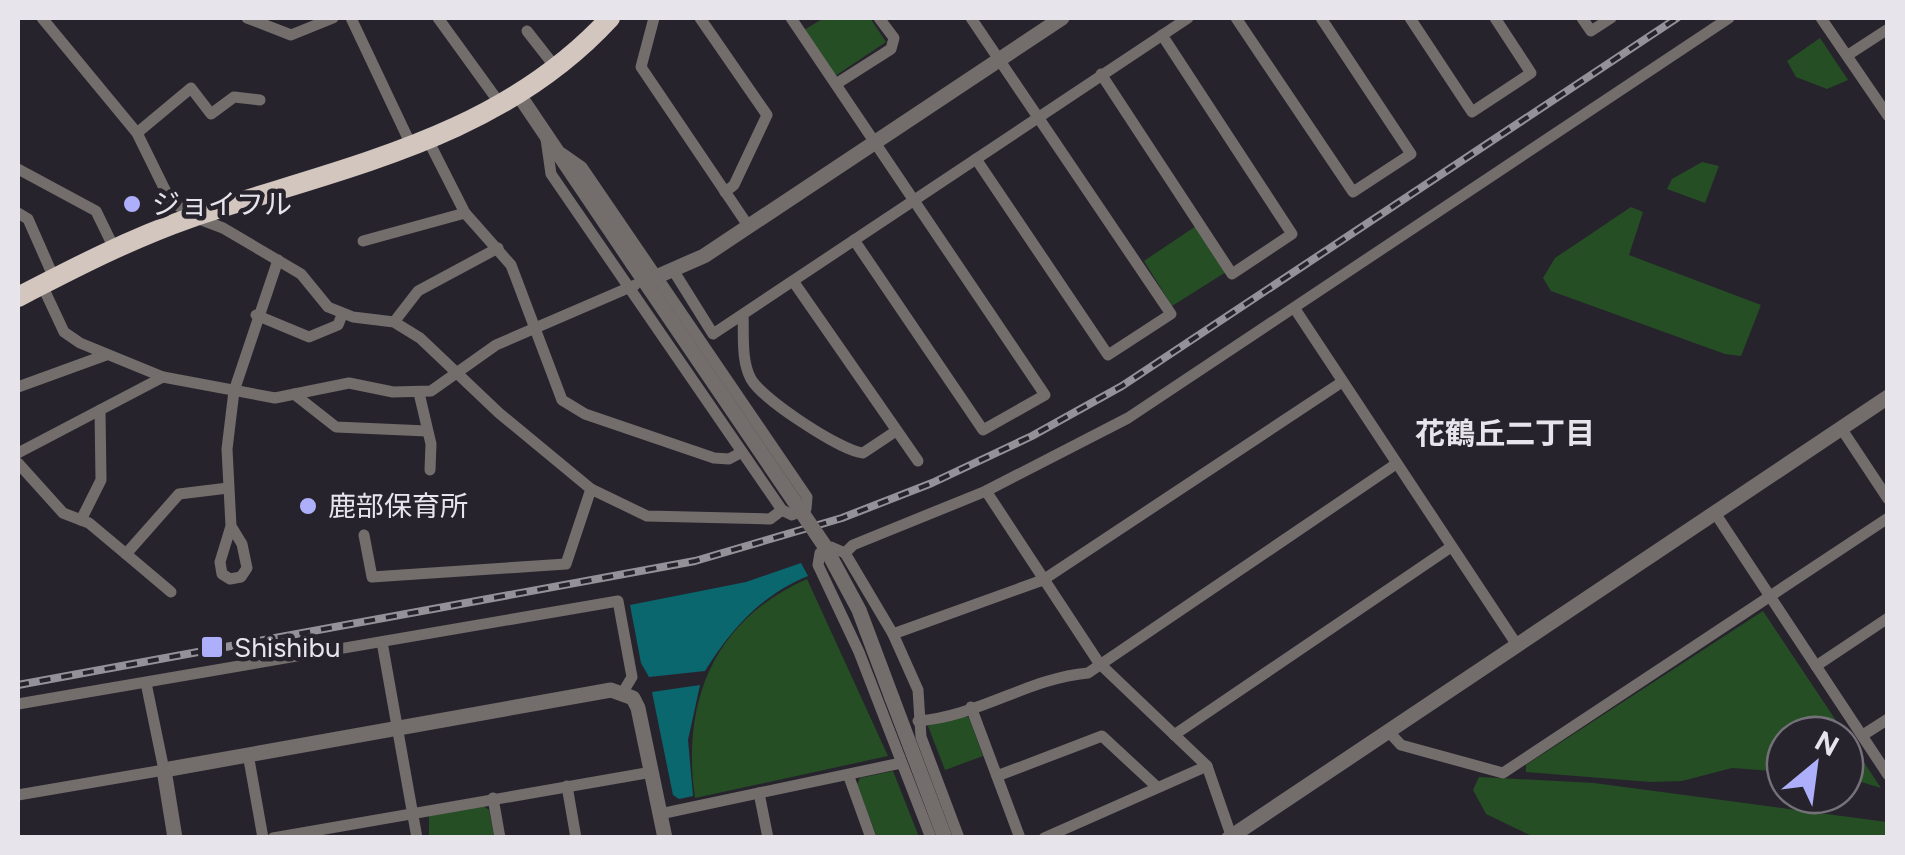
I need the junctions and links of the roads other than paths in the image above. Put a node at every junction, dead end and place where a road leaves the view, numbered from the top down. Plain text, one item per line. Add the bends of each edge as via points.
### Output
1 (42, 18) edge
2 (248, 18) edge
3 (351, 18) edge
4 (438, 18) edge
5 (610, 18) edge
6 (654, 18) edge
7 (700, 18) edge
8 (790, 18) edge
9 (880, 18) edge
10 (971, 18) edge
11 (1062, 18) edge
12 (1188, 18) edge
13 (1236, 18) edge
14 (1321, 18) edge
15 (1410, 18) edge
16 (1494, 18) edge
17 (1582, 18) edge
18 (1610, 18) edge
19 (1729, 18) edge
20 (1822, 18) edge
21 (326, 19) edge
22 (1888, 29) edge
23 (527, 30) dead end
24 (1162, 35) junction
25 (1848, 55) junction
26 (999, 60) junction
27 (556, 68) junction
28 (1101, 74) junction
29 (836, 84) junction
30 (260, 100) dead end
31 (510, 100) junction
32 (1888, 116) edge
33 (1038, 117) junction
34 (137, 134) junction
35 (550, 142) junction
36 (874, 144) junction
37 (421, 145) junction
38 (976, 159) junction
39 (18, 169) edge
40 (725, 192) junction
41 (913, 200) junction
42 (465, 213) junction
43 (18, 214) edge
44 (194, 217) junction
45 (749, 227) junction
46 (854, 240) junction
47 (363, 241) dead end
48 (114, 248) junction
49 (498, 248) junction
50 (278, 260) junction
51 (673, 270) junction
52 (656, 277) junction
53 (48, 281) junction
54 (793, 281) junction
55 (630, 288) junction
56 (18, 297) edge
57 (1295, 310) junction
58 (342, 314) junction
59 (256, 315) junction
60 (743, 315) junction
61 (394, 322) junction
62 (532, 327) junction
63 (106, 354) junction
64 (458, 374) junction
65 (163, 377) junction
66 (1342, 382) junction
67 (18, 387) edge
68 (234, 391) junction
69 (419, 393) junction
70 (294, 394) junction
71 (1888, 398) edge
72 (100, 410) junction
73 (1841, 428) junction
74 (896, 430) junction
75 (427, 432) junction
76 (742, 452) junction
77 (18, 453) edge
78 (918, 461) dead end
79 (18, 463) edge
80 (1396, 464) junction
81 (430, 470) dead end
82 (228, 488) junction
83 (591, 489) junction
84 (986, 492) junction
85 (1888, 499) edge
86 (782, 510) junction
87 (1715, 513) junction
88 (1888, 518) edge
89 (81, 520) junction
90 (231, 526) dead end
91 (364, 535) dead end
92 (1451, 546) junction
93 (126, 554) junction
94 (845, 554) junction
95 (1044, 580) junction
96 (171, 592) dead end
97 (1770, 596) junction
98 (1888, 618) edge
99 (893, 634) junction
100 (382, 642) junction
101 (1517, 645) junction
102 (1099, 663) junction
103 (1816, 666) junction
104 (146, 683) junction
105 (622, 692) junction
106 (18, 704) edge
107 (971, 707) junction
108 (1849, 715) edge
109 (1888, 719) edge
110 (918, 720) junction
111 (398, 728) junction
112 (1388, 732) junction
113 (1174, 734) junction
114 (1865, 734) edge
115 (1865, 738) edge
116 (248, 754) junction
117 (902, 763) junction
118 (1207, 766) junction
119 (164, 770) junction
120 (652, 772) junction
121 (1888, 775) edge
122 (997, 776) junction
123 (850, 777) junction
124 (567, 786) junction
125 (1157, 787) junction
126 (758, 793) junction
127 (18, 795) edge
128 (493, 798) junction
129 (412, 813) junction
130 (660, 814) junction
131 (1231, 837) edge
132 (174, 838) edge
133 (263, 838) edge
134 (273, 838) edge
135 (417, 838) edge
136 (500, 838) edge
137 (576, 838) edge
138 (665, 838) edge
139 (768, 838) edge
140 (871, 838) edge
141 (931, 838) edge
142 (945, 838) edge
143 (960, 838) edge
144 (1020, 838) edge
145 (1044, 838) edge

1 - 34 street
2 - 21 street via 291,35
3 - 37 street
4 - 31 street
5 - 27 highway
6 - 40 street via 641,67
7 - 40 street via 767,115
8 - 29 street
9 - 29 street via 894,38 891,49
10 - 26 street
11 - 26 street
12 - 24 street
13 - 14 street via 1354,192 1412,154
15 - 16 street via 1472,112 1532,73
17 - 18 street via 1591,31
19 - 57 street
20 - 25 street
22 - 25 street
23 - 27 street
24 - 28 street
24 - 28 street via 1292,234 1232,274
25 - 32 street
26 - 33 street
26 - 36 street
27 - 31 highway
28 - 33 street
29 - 36 street
30 - 34 street via 234,97 211,114 191,88
31 - 35 street
31 - 37 highway
33 - 38 street
33 - 38 street via 1171,314 1108,355
34 - 44 street via 170,200
35 - 52 street via 582,167
35 - 55 street via 551,174
35 - 142 street, bridge via 832,558 859,610
36 - 41 street
36 - 45 street
37 - 42 street
37 - 44 highway
38 - 41 street
39 - 48 street via 96,211
40 - 45 street
41 - 46 street
41 - 46 street via 1045,395 982,430
42 - 47 street
42 - 49 street
43 - 53 street via 28,219
44 - 48 highway
44 - 50 street
45 - 51 street
46 - 54 street
48 - 53 highway
49 - 61 street via 418,291
49 - 62 street via 511,265
50 - 58 street
50 - 59 street
51 - 52 street
51 - 60 street via 713,334
52 - 55 street
52 - 86 street via 807,497 798,514
53 - 56 highway
53 - 63 street via 64,332
54 - 60 street
54 - 74 street
55 - 62 street
55 - 76 street
57 - 66 street
57 - 84 street via 1128,418
58 - 59 street via 338,326 309,337
58 - 61 street
59 - 68 street
60 - 74 street via 745,365 752,382 770,396 848,451 864,453
61 - 64 street
62 - 64 street
62 - 76 street via 562,400 585,414 714,458
63 - 65 street
63 - 67 street
64 - 69 street
64 - 83 street
65 - 68 street
65 - 72 street
66 - 80 street
66 - 95 street
68 - 70 street
68 - 82 street
69 - 70 street via 348,383
69 - 75 street
70 - 75 street via 336,427
71 - 73 street
72 - 77 street
72 - 89 street via 101,480
73 - 85 street
73 - 87 street
74 - 78 street
75 - 81 street
76 - 86 street
79 - 89 street via 64,513
80 - 92 street
80 - 102 street
82 - 90 street
82 - 93 street via 179,494
83 - 86 street via 646,516 770,519
83 - 91 street via 566,564 372,577
84 - 94 street
84 - 95 street
87 - 97 street
87 - 101 street
88 - 97 street
89 - 93 street
92 - 101 street
92 - 113 street
93 - 96 street
94 - 99 street
94 - 117 street via 832,547 820,552 818,565
95 - 99 street
95 - 102 street
97 - 103 street
97 - 112 street via 1504,773 1401,745
98 - 103 street
99 - 110 street via 918,690
100 - 104 street
100 - 105 street via 618,601 632,677
100 - 111 street
101 - 112 street
102 - 107 street via 1088,673 1052,676
102 - 113 street
103 - 108 street
104 - 106 street
104 - 119 street
105 - 111 street
105 - 120 street via 638,708
107 - 110 street
107 - 122 street
109 - 114 street
110 - 143 street
111 - 116 street
111 - 129 street
112 - 131 street
113 - 118 street
115 - 121 street
116 - 119 street
116 - 133 street
117 - 123 street
117 - 141 street
118 - 125 street
118 - 131 street
119 - 127 street
119 - 132 street
120 - 124 street
120 - 130 street
122 - 125 street via 1102,736
122 - 144 street
123 - 126 street
123 - 140 street
124 - 128 street
124 - 137 street
125 - 145 street
126 - 130 street
126 - 139 street
128 - 129 street
128 - 136 street
129 - 134 street
129 - 135 street
130 - 138 street

